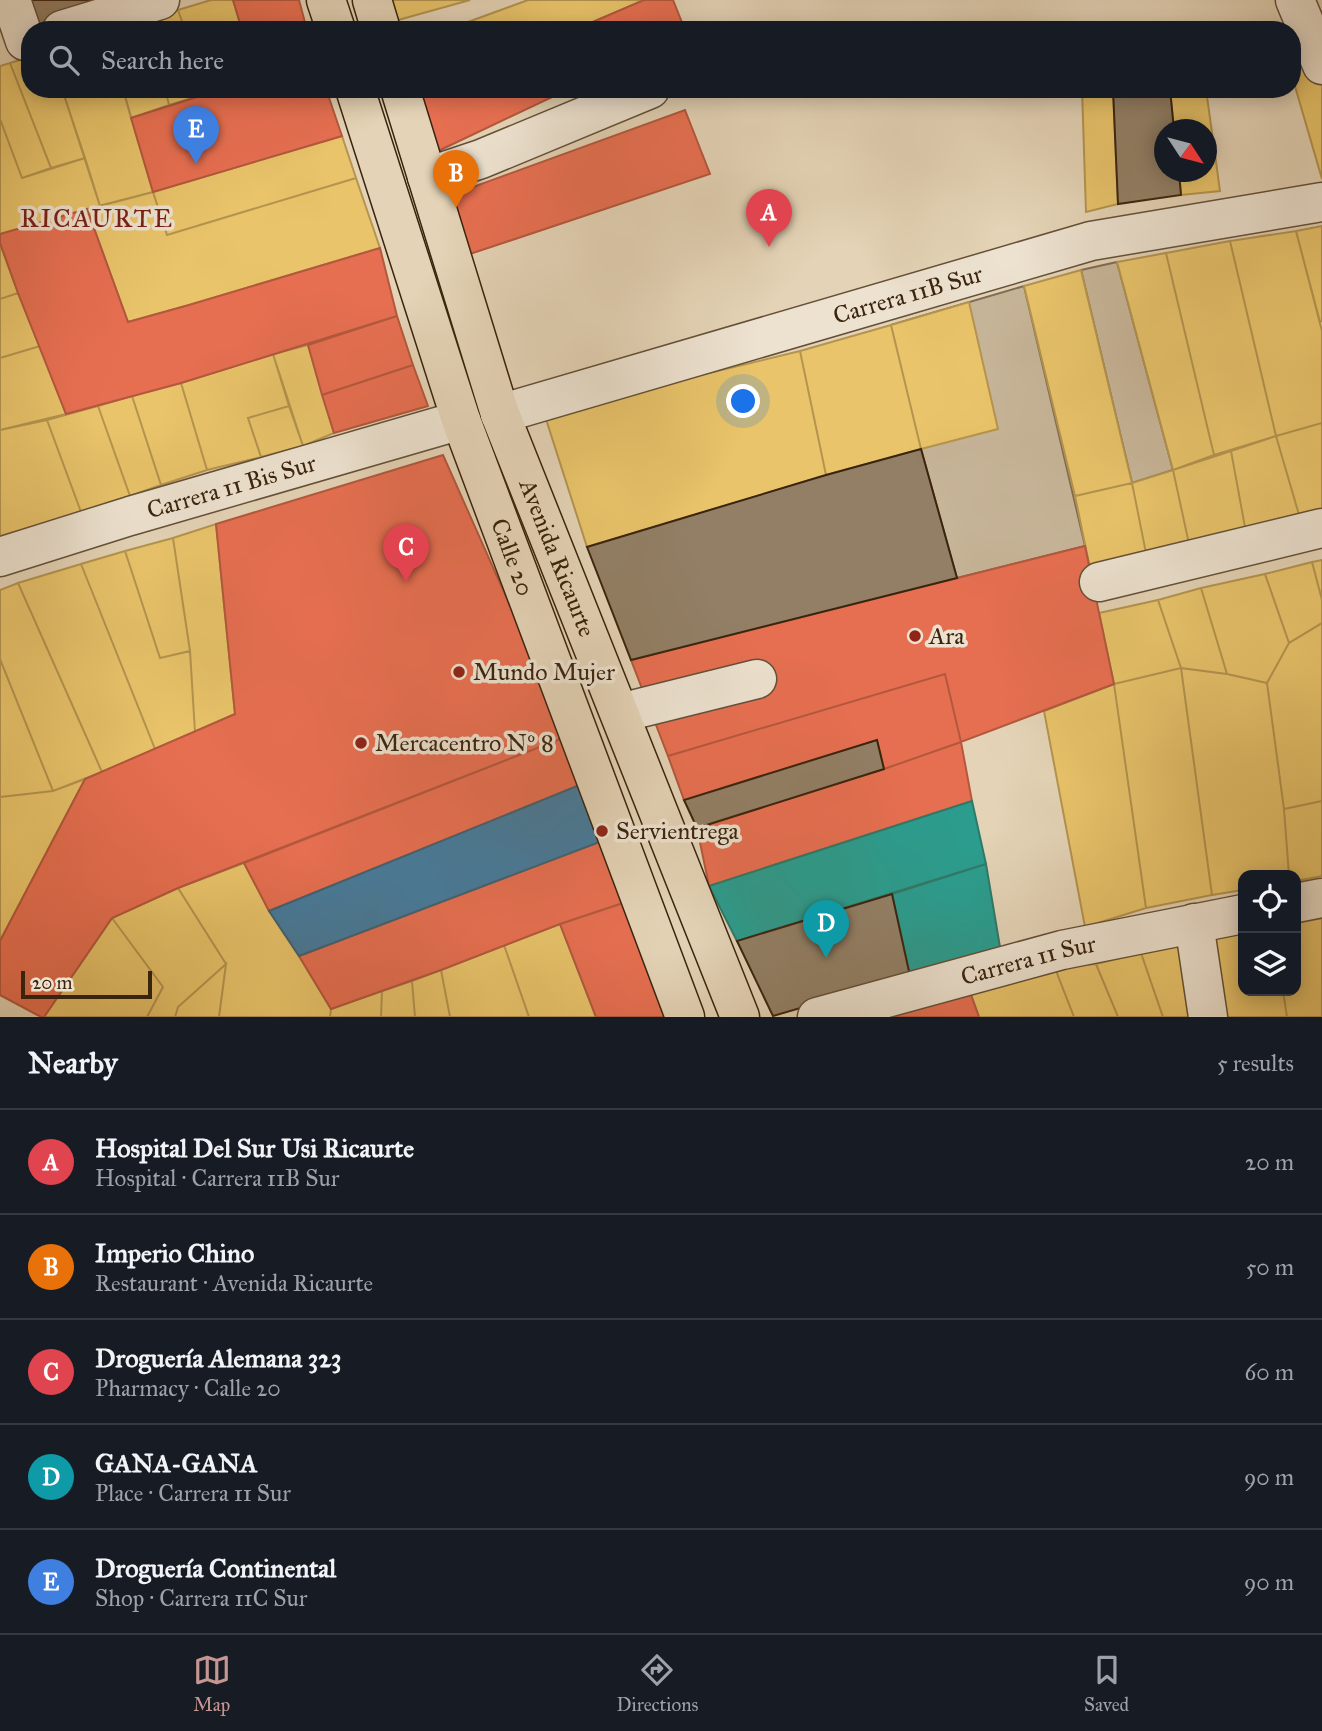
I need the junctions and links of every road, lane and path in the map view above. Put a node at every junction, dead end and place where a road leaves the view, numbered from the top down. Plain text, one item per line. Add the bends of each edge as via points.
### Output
1 (11, 0) edge
2 (160, 0) edge
3 (326, 0) edge
4 (372, 0) edge
5 (1295, 0) edge
6 (91, 21) edge
7 (333, 21) edge
8 (378, 21) edge
9 (18, 43) edge
10 (1322, 65) edge
11 (358, 98) edge
12 (403, 98) edge
13 (628, 98) edge
14 (427, 177) junction
15 (1322, 202) edge
16 (499, 414) junction
17 (461, 420) junction
18 (1322, 528) edge
19 (0, 557) edge
20 (1099, 582) dead end
21 (757, 679) dead end
22 (620, 713) junction
23 (1322, 898) edge
24 (1301, 902) edge
25 (1238, 915) edge
26 (1194, 923) junction
27 (685, 1017) edge
28 (740, 1017) edge
29 (817, 1017) edge
30 (1208, 1017) edge

1 - 9 street
2 - 6 street
3 - 7 main road
4 - 8 main road
5 - 10 street
11 - 17 main road, Calle 20
12 - 14 main road, Avenida Ricaurte
13 - 14 street
14 - 16 main road, Avenida Ricaurte
15 - 16 street, Carrera 11B Sur via 1091,241
16 - 22 main road, Avenida Ricaurte
17 - 19 street, Carrera 11 Bis Sur
17 - 27 main road, Calle 20
18 - 20 street
21 - 22 street
22 - 28 main road, Avenida Ricaurte
23 - 24 street
25 - 26 street, Carrera 11 Sur
26 - 29 street, Carrera 11 Sur via 1062,950
26 - 30 street

